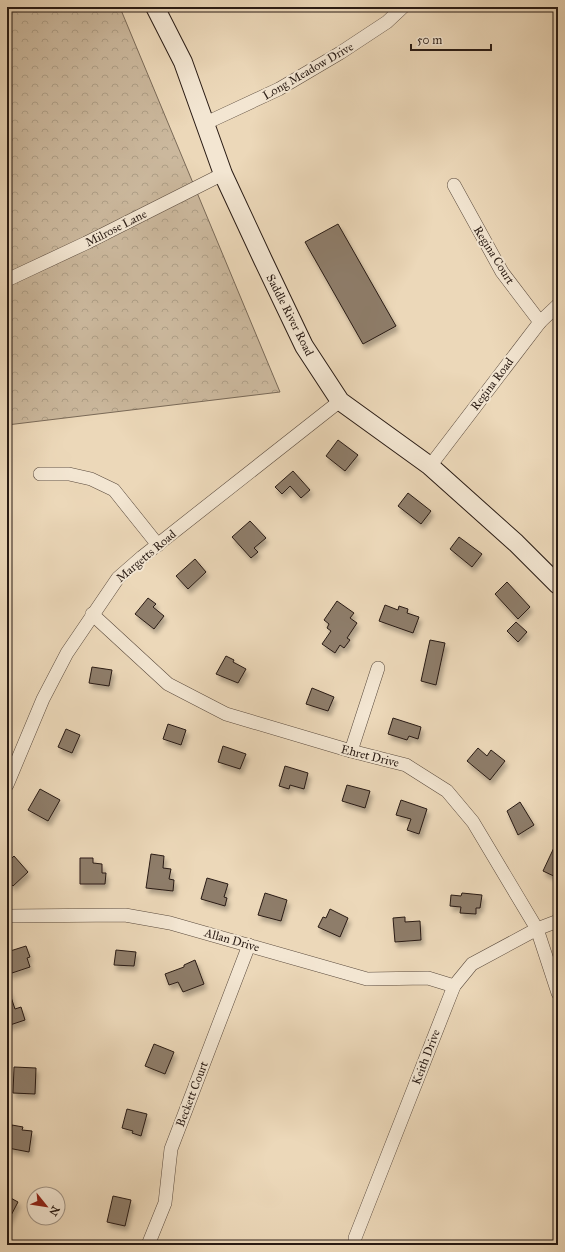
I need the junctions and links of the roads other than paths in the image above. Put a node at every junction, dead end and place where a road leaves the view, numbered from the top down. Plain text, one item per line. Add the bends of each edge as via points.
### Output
1 (155, 7) edge
2 (403, 7) edge
3 (206, 123) junction
4 (223, 174) junction
5 (454, 185) dead end
6 (7, 280) edge
7 (558, 305) edge
8 (540, 322) junction
9 (340, 401) junction
10 (430, 466) junction
11 (40, 474) dead end
12 (158, 545) junction
13 (558, 585) edge
14 (92, 614) junction
15 (378, 668) dead end
16 (350, 751) junction
17 (7, 785) edge
18 (7, 916) edge
19 (558, 921) edge
20 (537, 929) junction
21 (249, 945) junction
22 (454, 986) junction
23 (558, 993) edge
24 (148, 1245) edge
25 (355, 1245) edge

1 - 3 main road, Saddle River Road via 184,62
2 - 3 street, Long Meadow Drive via 387,22 340,53 278,89
3 - 4 main road, Saddle River Road
4 - 6 street, Milrose Lane
4 - 9 main road, Saddle River Road via 304,346
5 - 8 street, Regina Court via 502,272
7 - 8 street, Regina Road
8 - 10 street, Regina Road
9 - 10 main road, Saddle River Road
9 - 12 street, Margetts Road
10 - 13 main road, Saddle River Road via 516,543
11 - 12 street via 69,474 114,490
12 - 14 street, Margetts Road via 118,578
14 - 16 street, Ehret Drive via 168,684 226,714
14 - 17 street, Margetts Road via 67,653 43,699
15 - 16 street
16 - 20 street, Ehret Drive via 406,765 447,791 473,822
18 - 21 street, Allan Drive via 125,915 170,922
19 - 20 street, Keith Drive
20 - 22 street, Keith Drive via 472,964
20 - 23 street, Ehret Drive
21 - 22 street, Allan Drive via 367,979 428,978
21 - 24 street, Beckett Court via 171,1150 165,1203
22 - 25 street, Keith Drive

